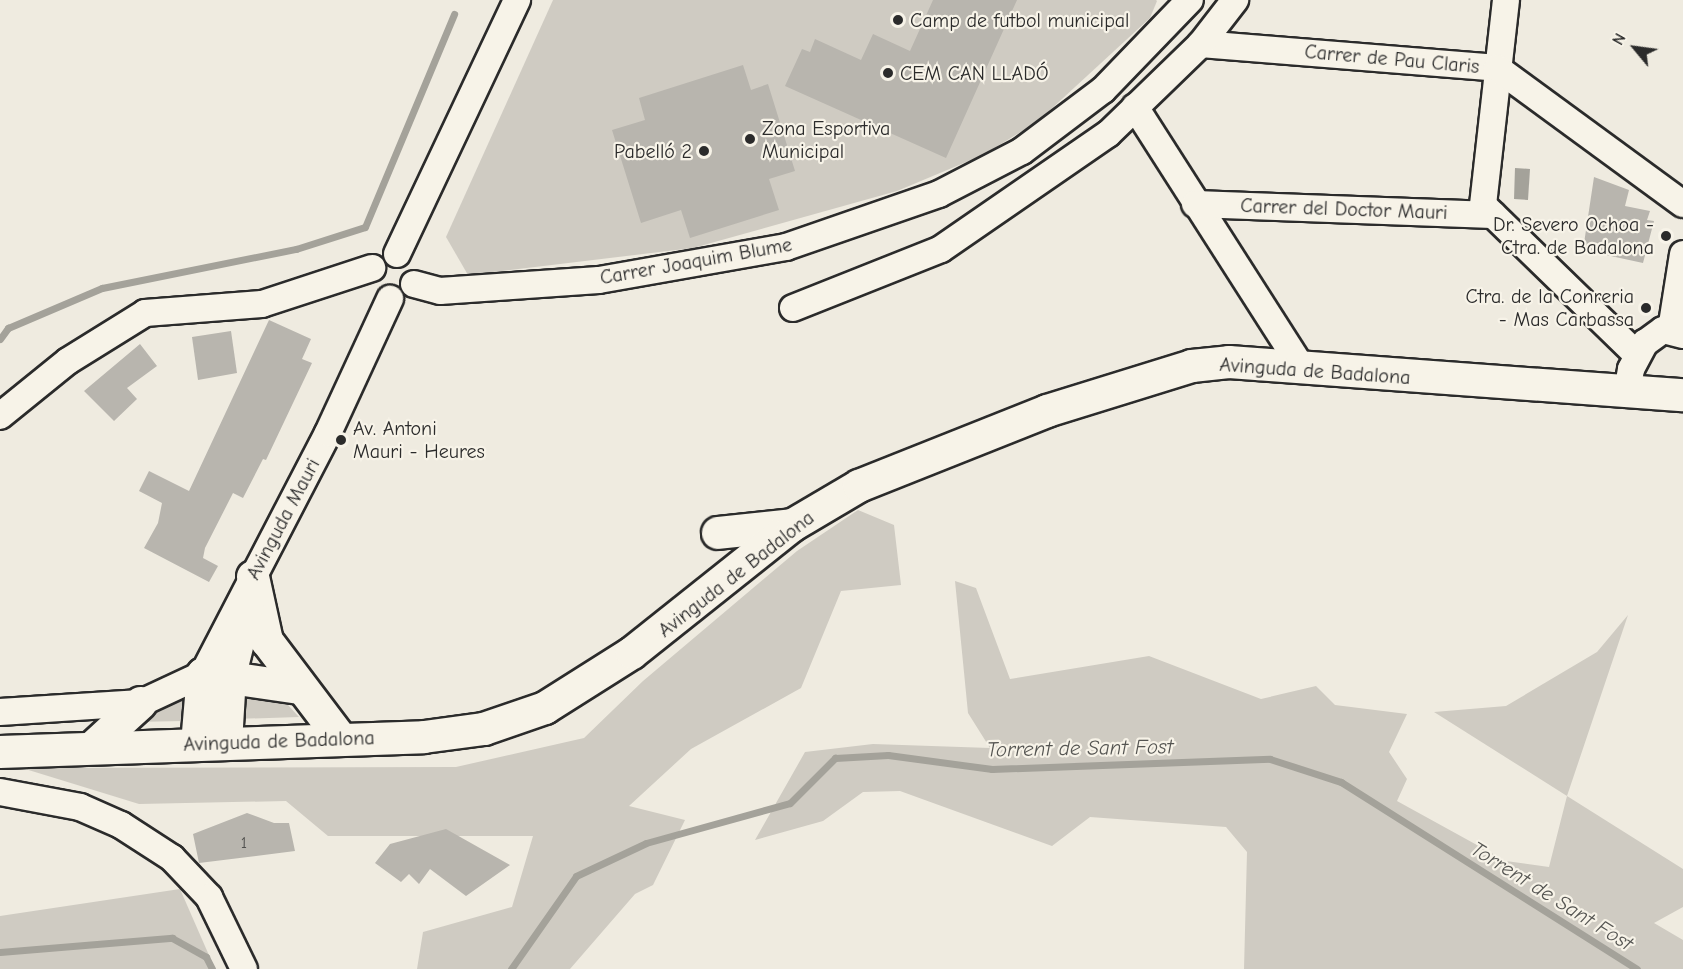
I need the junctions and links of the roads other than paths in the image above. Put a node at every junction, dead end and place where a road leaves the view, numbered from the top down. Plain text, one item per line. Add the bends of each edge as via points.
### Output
1 (1235, 0) edge
2 (1506, 0) edge
3 (511, 2) edge
4 (1181, 4) edge
5 (1201, 44) junction
6 (1497, 68) junction
7 (1135, 107) junction
8 (1195, 204) junction
9 (1683, 204) edge
10 (1493, 215) junction
11 (397, 254) junction
12 (1683, 254) edge
13 (372, 268) junction
14 (414, 284) junction
15 (390, 298) junction
16 (793, 308) dead end
17 (1677, 333) edge
18 (1637, 355) junction
19 (1302, 368) junction
20 (1627, 392) junction
21 (1683, 395) edge
22 (0, 416) edge
23 (793, 525) junction
24 (718, 533) dead end
25 (253, 577) junction
26 (217, 675) junction
27 (299, 688) junction
28 (141, 703) junction
29 (0, 712) edge
30 (341, 739) junction
31 (211, 743) junction
32 (93, 747) junction
33 (0, 752) edge
34 (0, 792) edge
35 (244, 969) edge

1 - 5 street
2 - 6 street
3 - 11 street
4 - 14 street, Carrer Joaquim Blume via 1103,90 1022,152 939,194 786,247 598,280 440,291
5 - 6 street, Carrer de Pau Claris
5 - 7 street
6 - 9 street, Carrer de Pau Claris
6 - 10 street via 1483,205
7 - 8 street
7 - 16 street via 1108,134 941,249
8 - 10 street, Carrer del Doctor Mauri
8 - 19 street
10 - 18 street
11 - 13 street via 382,257
11 - 14 street via 413,265
12 - 17 street
13 - 15 street via 374,288
13 - 22 street via 262,304 145,313 68,361
14 - 15 street via 404,296
15 - 25 street, Avinguda Mauri via 328,433
17 - 18 street via 1654,333
18 - 20 street
19 - 20 street, Avinguda de Badalona
19 - 23 street, Avinguda de Badalona via 1229,362 1150,376 1047,411 859,486
20 - 21 street, Avinguda de Badalona
23 - 24 street
23 - 30 street, Avinguda de Badalona via 632,653 545,708 484,729 424,737
25 - 26 street
25 - 27 street via 267,641
26 - 27 street
26 - 28 street
26 - 31 street
27 - 30 street
28 - 29 street
28 - 32 street
30 - 31 street, Avinguda de Badalona
31 - 32 street, Avinguda de Badalona
32 - 33 street, Avinguda de Badalona
34 - 35 street via 80,807 121,825 172,858 209,897

